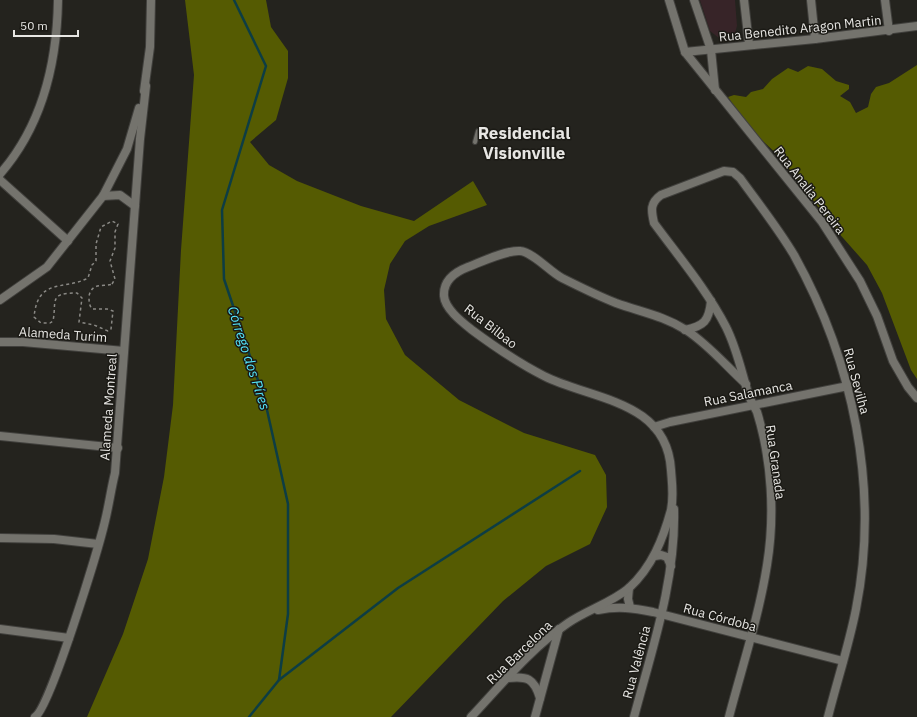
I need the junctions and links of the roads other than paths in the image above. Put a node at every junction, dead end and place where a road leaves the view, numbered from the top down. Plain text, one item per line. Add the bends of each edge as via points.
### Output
1 (58, 0) edge
2 (151, 0) edge
3 (669, 0) edge
4 (694, 0) edge
5 (744, 0) edge
6 (811, 0) edge
7 (885, 0) edge
8 (917, 26) edge
9 (889, 31) junction
10 (815, 39) junction
11 (749, 44) junction
12 (711, 50) junction
13 (685, 52) junction
14 (146, 86) junction
15 (715, 91) junction
16 (478, 131) dead end
17 (475, 142) dead end
18 (0, 174) edge
19 (0, 180) edge
20 (103, 196) junction
21 (135, 206) junction
22 (651, 210) joint
23 (68, 242) junction
24 (0, 300) edge
25 (711, 301) junction
26 (685, 330) junction
27 (0, 342) edge
28 (124, 351) junction
29 (746, 384) junction
30 (848, 386) junction
31 (917, 398) edge
32 (753, 404) junction
33 (654, 427) junction
34 (0, 436) edge
35 (118, 448) junction
36 (673, 498) junction
37 (0, 538) edge
38 (98, 544) junction
39 (655, 556) junction
40 (672, 567) junction
41 (628, 588) junction
42 (630, 607) junction
43 (590, 612) junction
44 (662, 614) junction
45 (0, 629) edge
46 (559, 629) junction
47 (750, 637) junction
48 (69, 638) junction
49 (843, 661) junction
50 (508, 678) junction
51 (540, 698) junction
52 (35, 717) edge
53 (471, 717) edge
54 (535, 717) edge
55 (634, 717) edge
56 (728, 717) edge
57 (828, 717) edge

1 - 18 street via 52,65 39,111 13,159
2 - 14 street
3 - 13 street
4 - 12 street
5 - 11 street
6 - 10 street
7 - 9 street
8 - 9 street, Rua Benedito Aragon Martin
9 - 10 street, Rua Benedito Aragon Martin
10 - 11 street, Rua Benedito Aragon Martin
11 - 12 street, Rua Benedito Aragon Martin
12 - 13 street, Rua Benedito Aragon Martin
12 - 15 street
13 - 15 street, Rua Analia Pereira
14 - 20 street via 127,149
14 - 21 street, Alameda Montreal
15 - 31 street, Rua Analia Pereira via 822,222 860,281 877,316 893,361
16 - 17 lane
19 - 23 street
20 - 21 street via 120,195
20 - 23 street
21 - 28 street, Alameda Montreal
22 - 25 street, Rua Granada via 654,223
22 - 30 street, Rua Sevilha via 654,200 661,195 713,174 728,171 740,178 779,232 812,290 834,342
23 - 24 street via 47,267
25 - 26 street via 709,316 704,322
25 - 29 street, Rua Granada via 739,354
26 - 29 street, Rua Bilbao via 699,339
26 - 33 street, Rua Bilbao via 646,311 618,304 586,290 558,276 527,253 519,251 509,252 461,270 453,274 446,284 444,297 449,308 506,355 545,376 626,405 641,414
27 - 28 street, Alameda Turim
28 - 35 street, Alameda Montreal
29 - 32 street, Rua Granada
30 - 32 street, Rua Salamanca
30 - 49 street, Rua Sevilha via 858,428 864,519 863,562 856,609
32 - 33 street, Rua Salamanca
32 - 47 street, Rua Granada via 764,443 769,475 770,518 767,565
33 - 36 street, Rua Bilbao via 662,438 670,458
34 - 35 street
35 - 38 street, Alameda Montreal via 105,522
36 - 39 street, Rua Bilbao via 666,528
36 - 40 street, Rua Valência
37 - 38 street via 54,539
38 - 48 street, Alameda Montreal
39 - 40 street via 667,557
39 - 41 street, Rua Bilbao
40 - 44 street, Rua Valência
41 - 42 street
41 - 43 street, Rua Bilbao
42 - 43 street, Rua Córdoba
42 - 44 street, Rua Córdoba
43 - 46 street, Rua Barcelona
44 - 47 street, Rua Córdoba
44 - 55 street, Rua Valência
45 - 48 street
46 - 50 street, Rua Barcelona
46 - 51 street
47 - 49 street, Rua Córdoba
47 - 56 street, Rua Granada
48 - 52 street, Alameda Montreal via 45,704
49 - 57 street, Rua Sevilha
50 - 51 street via 520,677 531,680 537,686
50 - 53 street, Rua Barcelona
51 - 54 street

